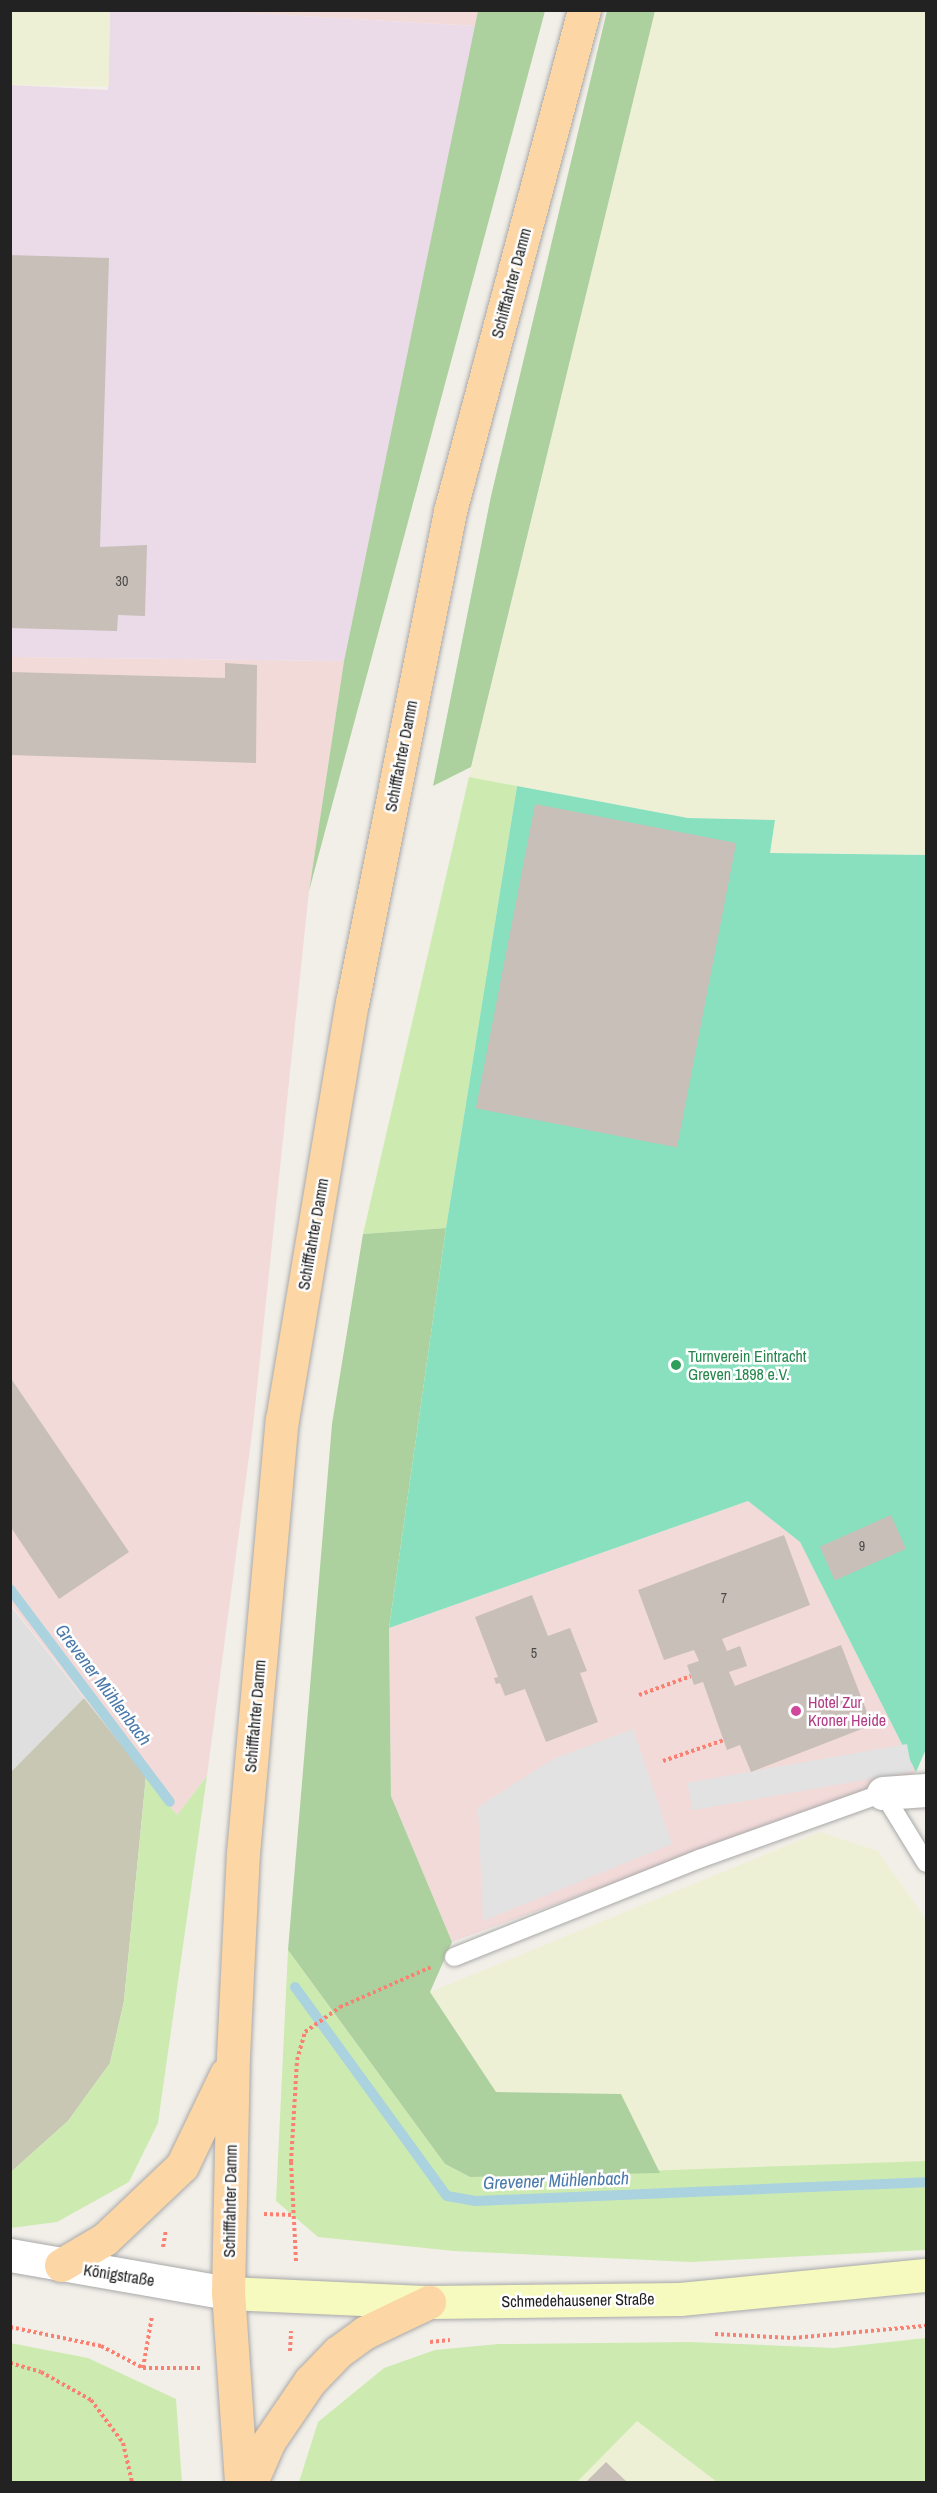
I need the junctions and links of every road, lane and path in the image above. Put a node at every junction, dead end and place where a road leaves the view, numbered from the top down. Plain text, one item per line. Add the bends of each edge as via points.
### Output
1 (584, 10) edge
2 (691, 1676) dead end
3 (639, 1695) dead end
4 (724, 1740) dead end
5 (663, 1761) dead end
6 (927, 1790) edge
7 (884, 1793) junction
8 (927, 1863) edge
9 (454, 1957) joint
10 (233, 2056) junction
11 (294, 2215) dead end
12 (10, 2255) edge
13 (61, 2265) junction
14 (927, 2275) edge
15 (228, 2293) junction
16 (429, 2302) junction
17 (927, 2326) edge
18 (10, 2327) edge
19 (711, 2333) dead end
20 (456, 2339) dead end
21 (421, 2343) dead end
22 (10, 2364) edge
23 (143, 2368) dead end
24 (132, 2482) edge
25 (241, 2482) edge
26 (251, 2482) edge

1 - 10 main road, Schifffahrter Damm via 450,511 352,1003 282,1420 243,1853
2 - 3 path
4 - 5 path
6 - 7 street
7 - 8 lane
7 - 9 lane via 699,1859
9 - 11 path via 340,2007 305,2032 297,2060 291,2162
10 - 13 main road via 215,2104 182,2166 105,2239
10 - 15 main road, Schifffahrter Damm
12 - 13 street, Königstraße
13 - 15 street, Königstraße
14 - 16 main road, Schmedehausener Straße via 680,2299
15 - 16 main road, Schmedehausener Straße
15 - 25 main road, Schifffahrter Damm
16 - 26 main road via 366,2332 338,2352 310,2381 269,2441
17 - 19 path via 793,2338
18 - 23 path via 101,2346
20 - 21 path
22 - 24 path via 41,2372 91,2400 123,2443

